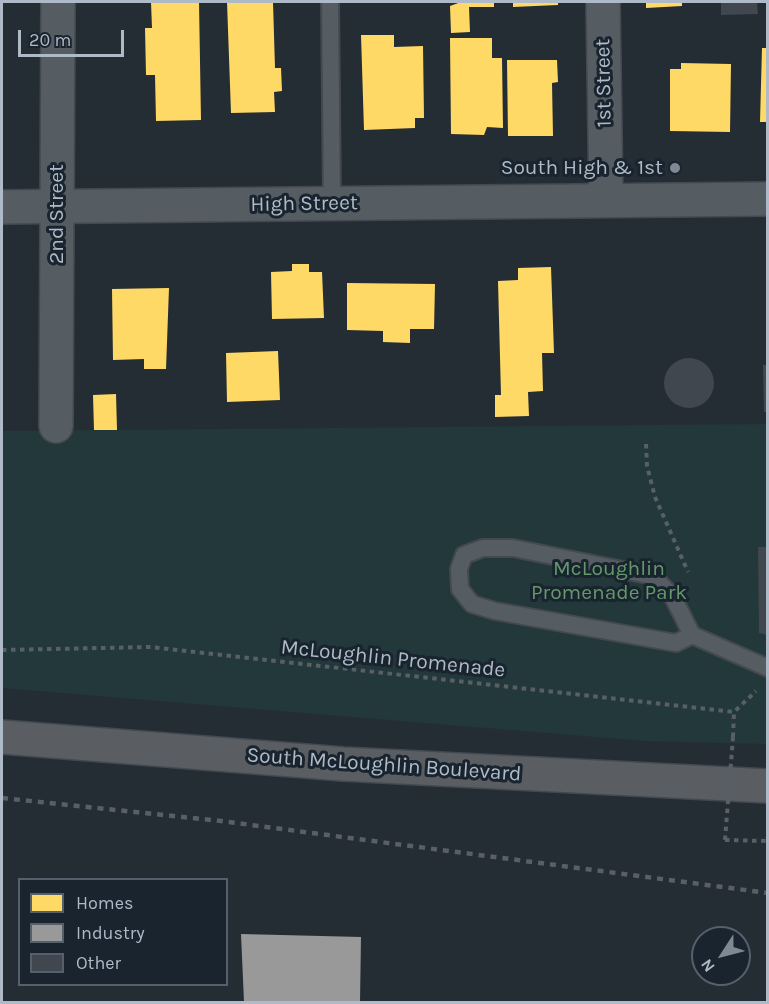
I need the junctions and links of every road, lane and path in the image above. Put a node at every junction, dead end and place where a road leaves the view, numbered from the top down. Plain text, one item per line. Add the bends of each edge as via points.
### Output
1 (58, 2) edge
2 (330, 2) edge
3 (603, 2) edge
4 (768, 199) edge
5 (606, 200) junction
6 (332, 204) junction
7 (56, 206) junction
8 (2, 207) edge
9 (56, 426) dead end
10 (646, 444) dead end
11 (689, 575) dead end
12 (692, 635) junction
13 (2, 650) edge
14 (768, 668) edge
15 (761, 686) dead end
16 (734, 712) junction
17 (2, 737) edge
18 (768, 786) edge
19 (768, 842) edge

1 - 7 street, 2nd Street
2 - 6 lane
3 - 5 street, 1st Street
4 - 5 street, High Street
5 - 6 street, High Street
6 - 7 street, High Street
7 - 8 street, High Street
7 - 9 street, 2nd Street
10 - 11 path via 647,466 656,497
12 - 12 lane via 676,643 495,612 472,604 460,590 459,569 464,555 483,548 513,548 653,576 673,597
12 - 14 lane
13 - 16 path, McLoughlin Promenade via 151,647
15 - 16 path
16 - 19 path, bridge via 725,840
17 - 18 highway, South McLoughlin Boulevard via 343,764

